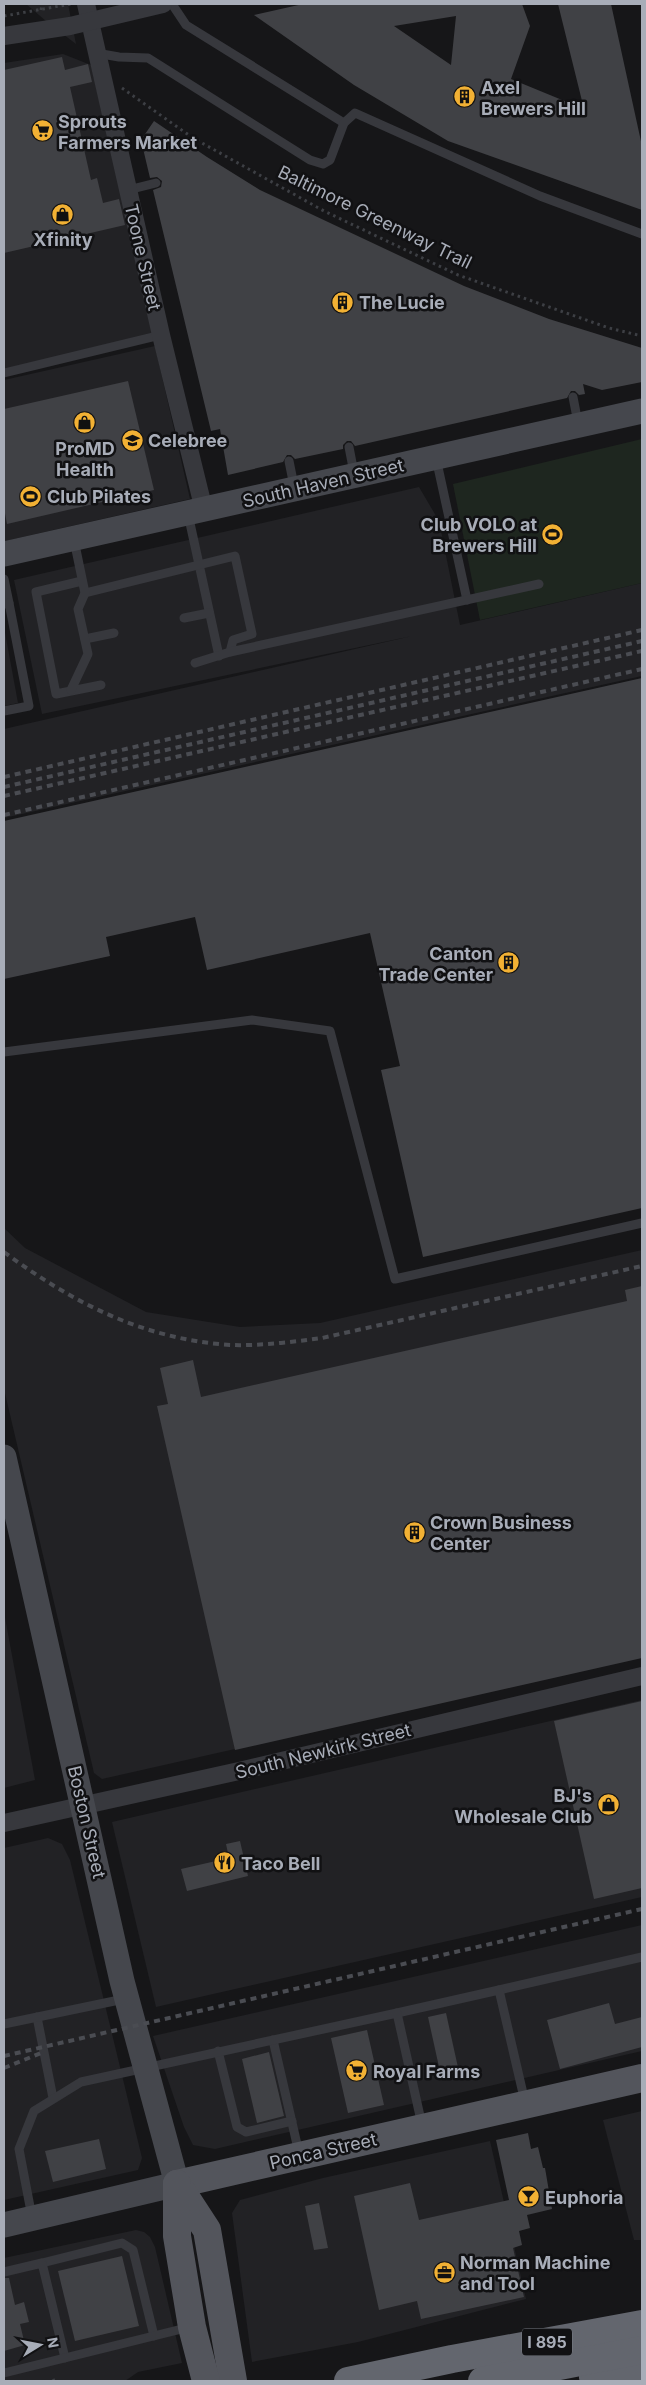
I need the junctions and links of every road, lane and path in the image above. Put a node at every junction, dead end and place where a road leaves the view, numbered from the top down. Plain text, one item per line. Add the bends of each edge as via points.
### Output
1 (42, 4) edge
2 (74, 4) edge
3 (164, 4) edge
4 (172, 4) edge
5 (41, 10) junction
6 (88, 12) edge
7 (4, 16) edge
8 (4, 36) edge
9 (96, 52) junction
10 (120, 87) dead end
11 (344, 123) junction
12 (156, 183) dead end
13 (128, 190) junction
14 (642, 234) edge
15 (161, 335) junction
16 (642, 336) edge
17 (4, 373) edge
18 (573, 396) dead end
19 (642, 411) edge
20 (579, 425) junction
21 (349, 448) dead end
22 (436, 457) junction
23 (289, 461) dead end
24 (354, 476) junction
25 (294, 489) junction
26 (196, 511) junction
27 (73, 539) junction
28 (4, 554) edge
29 (198, 564) junction
30 (4, 578) edge
31 (82, 581) junction
32 (539, 584) dead end
33 (85, 592) junction
34 (468, 600) junction
35 (6, 603) edge
36 (209, 612) junction
37 (184, 618) dead end
38 (114, 633) dead end
39 (85, 639) junction
40 (230, 652) junction
41 (219, 656) junction
42 (195, 663) dead end
43 (101, 685) dead end
44 (71, 690) junction
45 (4, 711) edge
46 (4, 1052) edge
47 (642, 1224) edge
48 (4, 1457) edge
49 (642, 1676) edge
50 (83, 1806) junction
51 (4, 1823) edge
52 (642, 1957) edge
53 (500, 1990) junction
54 (127, 1998) junction
55 (397, 2012) junction
56 (37, 2017) junction
57 (4, 2024) edge
58 (273, 2040) junction
59 (218, 2051) junction
60 (145, 2067) junction
61 (642, 2078) edge
62 (53, 2098) junction
63 (526, 2104) junction
64 (292, 2121) junction
65 (422, 2128) junction
66 (300, 2156) junction
67 (177, 2184) junction
68 (32, 2218) junction
69 (4, 2225) edge
70 (42, 2263) junction
71 (4, 2272) edge
72 (642, 2306) edge
73 (642, 2324) edge
74 (192, 2327) junction
75 (154, 2336) junction
76 (642, 2350) edge
77 (65, 2358) junction
78 (452, 2359) junction
79 (642, 2370) edge
80 (4, 2373) edge
81 (206, 2381) edge
82 (233, 2381) edge
83 (348, 2381) edge
84 (482, 2381) edge
85 (564, 2381) edge

1 - 5 path
2 - 5 path
3 - 6 street
4 - 11 lane via 186,25
5 - 7 path
6 - 8 street
6 - 9 street, Toone Street
9 - 11 lane via 148,58 310,160 323,164 330,160
9 - 13 street, Toone Street
10 - 16 path, Baltimore Greenway Trail via 193,138 324,211 458,275 609,328
11 - 14 lane via 355,113 540,196
12 - 13 lane
13 - 15 street, Toone Street
15 - 17 lane
15 - 26 street, Toone Street
18 - 20 lane
19 - 20 main road, South Haven Street
20 - 22 main road, South Haven Street
21 - 24 lane
22 - 24 main road, South Haven Street
22 - 34 lane
23 - 25 lane
24 - 25 main road, South Haven Street
25 - 26 main road, South Haven Street
26 - 27 main road, South Haven Street
26 - 29 lane
27 - 28 main road, South Haven Street
27 - 31 lane
29 - 33 lane
29 - 36 lane
29 - 40 lane via 235,556 252,634 234,640
30 - 35 lane
31 - 33 lane
31 - 44 lane via 36,592 56,694
32 - 34 lane
33 - 39 lane via 78,609
34 - 40 lane
35 - 45 lane via 29,706
36 - 37 lane
36 - 41 lane
38 - 39 lane
39 - 44 lane via 88,654
40 - 41 lane
41 - 42 lane
43 - 44 lane
46 - 47 lane via 252,1020 330,1031 395,1279
48 - 50 main road, Boston Street
49 - 50 street, South Newkirk Street
50 - 51 street, South Newkirk Street
50 - 54 main road, Boston Street
52 - 53 lane
53 - 55 lane
53 - 63 lane
54 - 56 lane
54 - 60 main road, Boston Street
55 - 58 lane
55 - 65 lane
56 - 57 lane
56 - 62 lane
58 - 59 lane
58 - 64 lane
59 - 60 lane
59 - 64 lane via 237,2127 246,2132
60 - 62 lane via 81,2082
60 - 67 main road, Boston Street
61 - 63 main road, Ponca Street
62 - 68 lane via 34,2111 19,2149
63 - 65 main road, Ponca Street
64 - 66 lane
65 - 66 main road, Ponca Street
66 - 67 main road, Ponca Street
67 - 68 main road, Ponca Street
67 - 74 main road via 177,2236
67 - 82 main road via 207,2230
68 - 69 main road, Ponca Street
70 - 71 lane
70 - 75 lane via 122,2243 128,2246 133,2250
70 - 77 lane
72 - 78 highway via 472,2345
73 - 78 highway, I 895
74 - 75 lane
74 - 81 main road
75 - 77 lane
76 - 84 highway, I 895
77 - 80 lane
78 - 83 highway, I 895
79 - 85 highway

